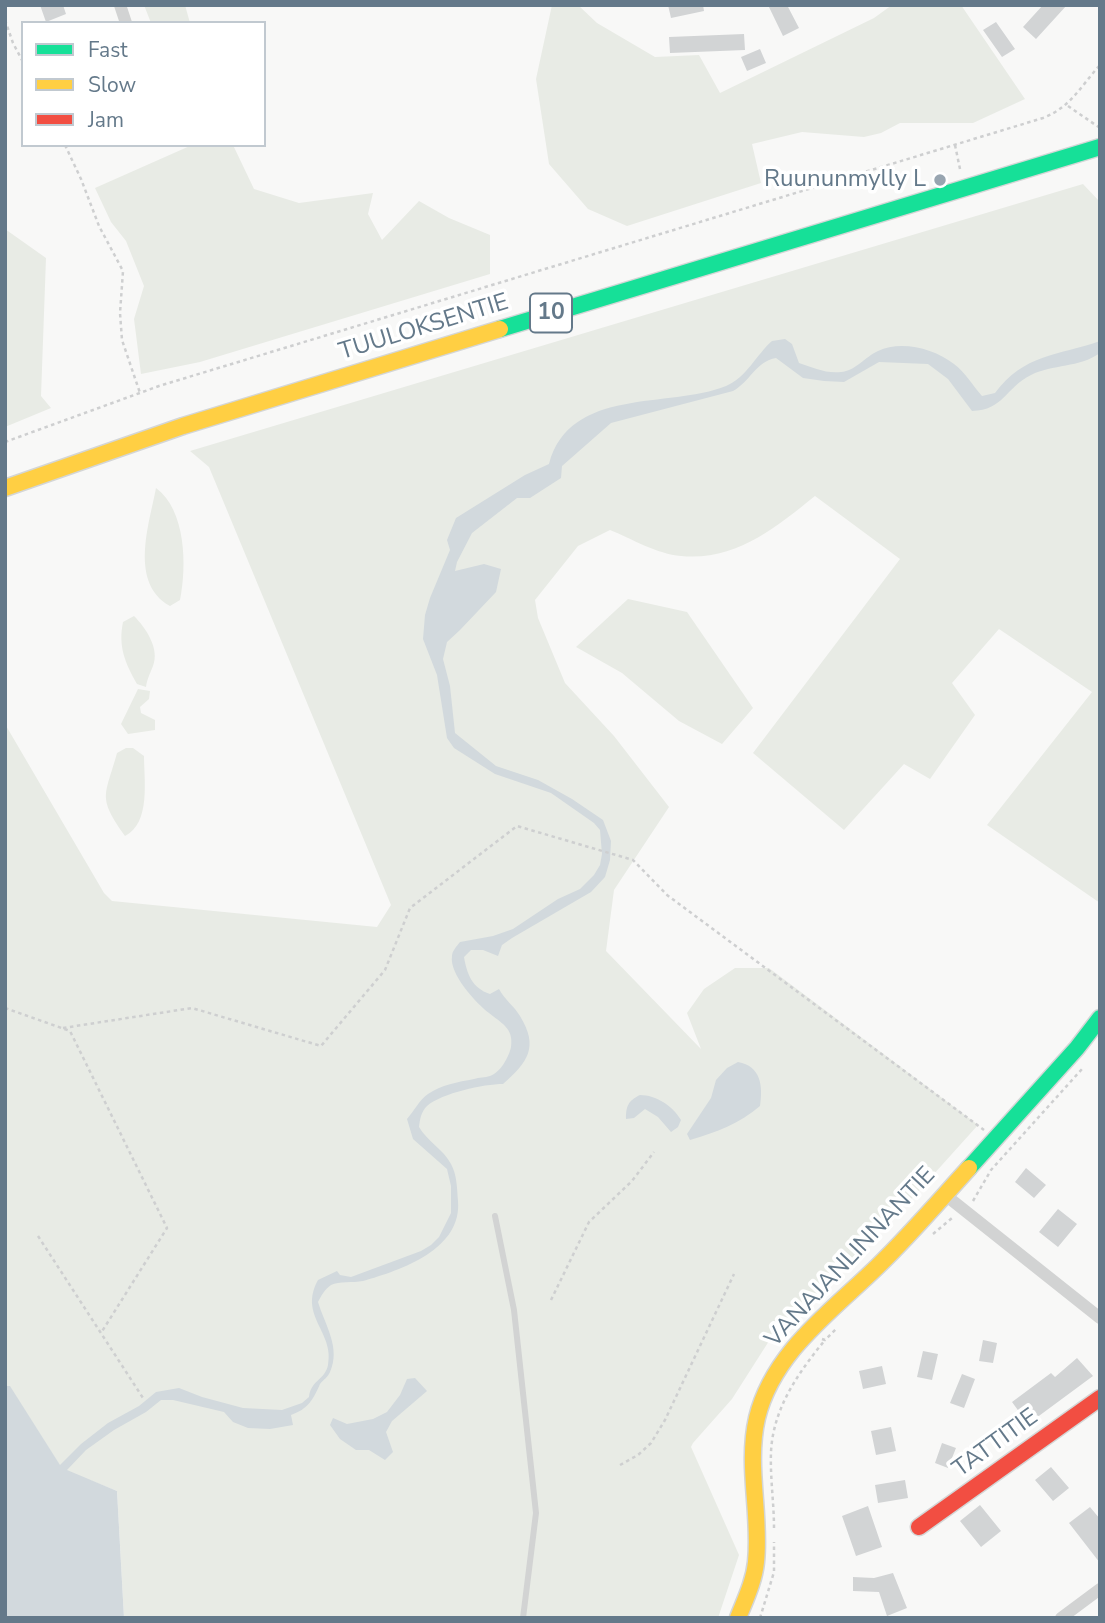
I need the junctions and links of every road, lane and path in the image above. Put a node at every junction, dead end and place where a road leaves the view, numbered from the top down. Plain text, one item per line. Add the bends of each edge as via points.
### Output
1 (5, 20) edge
2 (21, 58) edge
3 (1100, 65) edge
4 (1067, 105) junction
5 (1100, 128) edge
6 (955, 145) junction
7 (66, 147) edge
8 (1100, 147) edge
9 (961, 172) dead end
10 (140, 393) junction
11 (5, 442) edge
12 (5, 488) edge
13 (5, 1007) edge
14 (1100, 1018) edge
15 (63, 1028) junction
16 (994, 1139) junction
17 (654, 1152) dead end
18 (944, 1194) junction
19 (495, 1216) dead end
20 (38, 1236) dead end
21 (734, 1274) dead end
22 (551, 1300) dead end
23 (1100, 1318) edge
24 (101, 1333) junction
25 (825, 1340) dead end
26 (143, 1398) dead end
27 (1100, 1398) edge
28 (620, 1465) dead end
29 (919, 1527) dead end
30 (1100, 1589) edge
31 (523, 1618) edge
32 (738, 1618) edge
33 (760, 1618) edge
34 (1061, 1618) edge

1 - 2 path
3 - 4 path
4 - 5 path
4 - 6 path via 1060,112
6 - 9 path
6 - 10 path
7 - 10 path via 123,271 122,340
8 - 12 main road, TUULOKSENTIE / 10 via 183,426
10 - 11 path
13 - 15 path
14 - 16 main road, VANAJANLINNANTIE
15 - 16 path via 192,1008 321,1046 384,971 410,908 517,826 633,860 667,895
15 - 24 path via 70,1031 167,1228
16 - 18 main road, VANAJANLINNANTIE
17 - 22 path via 632,1181 589,1222
18 - 23 street
18 - 32 main road, VANAJANLINNANTIE via 786,1355 764,1396 753,1441 756,1564
19 - 31 lane via 514,1310 536,1513
20 - 24 path
21 - 28 path via 666,1420 638,1455
24 - 26 path
25 - 33 path via 786,1395 775,1426 771,1451 774,1572
27 - 29 main road, TATTITIE
30 - 34 street

